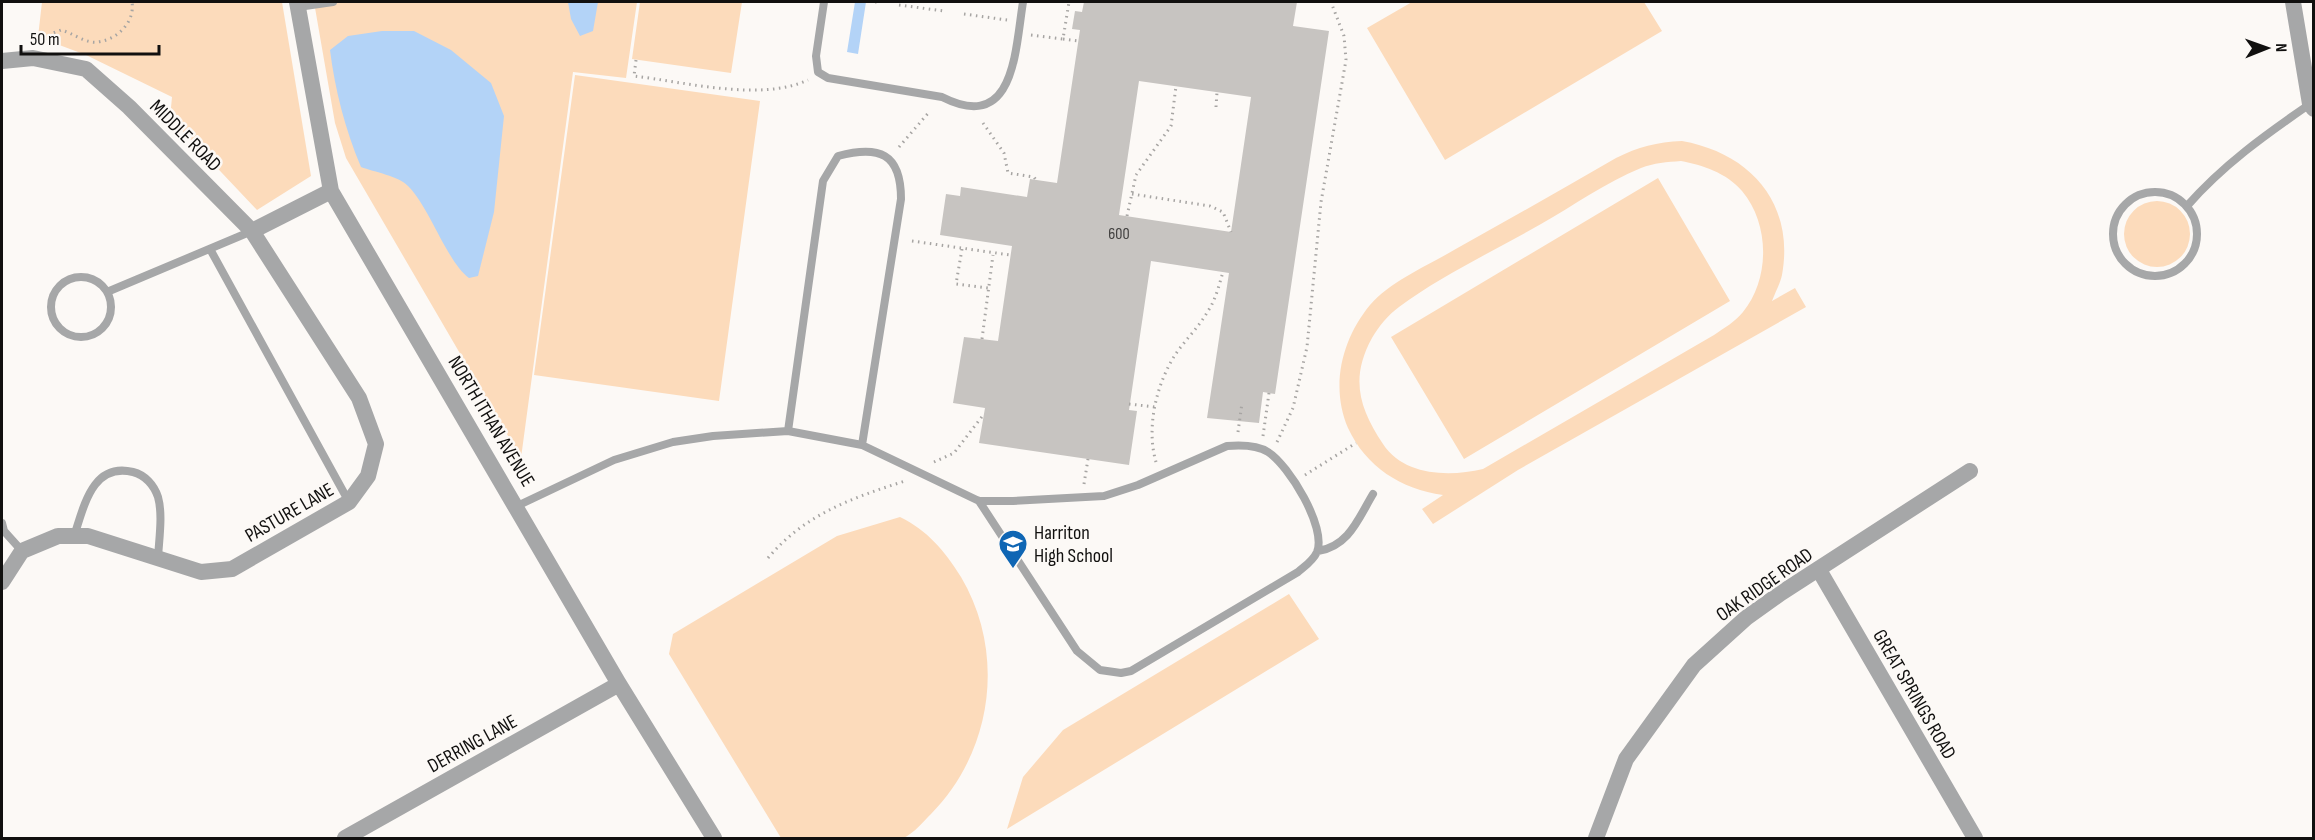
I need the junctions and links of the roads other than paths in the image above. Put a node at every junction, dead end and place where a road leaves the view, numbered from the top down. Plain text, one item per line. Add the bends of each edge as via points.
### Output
1 (333, 2) edge
2 (824, 2) edge
3 (1023, 2) edge
4 (2293, 2) edge
5 (298, 4) edge
6 (2, 61) edge
7 (2312, 106) edge
8 (331, 191) junction
9 (2187, 206) junction
10 (252, 231) junction
11 (210, 249) junction
12 (107, 292) junction
13 (788, 431) junction
14 (862, 445) junction
15 (1970, 471) dead end
16 (1373, 494) dead end
17 (979, 501) junction
18 (349, 502) junction
19 (518, 506) junction
20 (2, 523) edge
21 (74, 536) junction
22 (22, 551) junction
23 (1318, 551) junction
24 (158, 558) junction
25 (1819, 570) junction
26 (2, 582) edge
27 (619, 684) junction
28 (345, 838) edge
29 (714, 838) edge
30 (1596, 838) edge
31 (1975, 838) edge

1 - 5 lane
2 - 3 lane via 816,56 818,72 828,78 942,97 958,106 976,108 995,100 1006,86 1013,68
4 - 7 street
5 - 8 street, NORTH ITHAN AVENUE
6 - 10 street, MIDDLE ROAD via 33,58 86,69
7 - 9 lane via 2241,152
8 - 10 street
8 - 19 street, NORTH ITHAN AVENUE
9 - 9 lane via 2176,198 2150,192 2126,203 2114,227 2114,241 2122,260 2141,274 2154,276 2167,274 2186,262 2197,235
10 - 11 lane
10 - 18 street, PASTURE LANE via 359,398 376,444 368,476
11 - 12 lane
11 - 18 lane
12 - 12 lane via 85,277 67,280 59,286 51,303 55,321 77,336 95,333 108,320
13 - 14 lane
13 - 14 lane via 823,181 838,156 863,150 885,156 901,176
13 - 19 lane via 673,442 614,460
14 - 17 lane
15 - 25 street, OAK RIDGE ROAD
16 - 23 lane via 1343,542
17 - 23 lane via 1104,496 1138,485 1216,449 1240,445 1267,451 1293,480 1316,521
17 - 23 lane via 1077,651 1100,670 1112,672 1131,671 1298,572
18 - 24 street, PASTURE LANE via 232,569 201,572
19 - 27 street, NORTH ITHAN AVENUE
20 - 22 lane via 4,531
21 - 22 street, PASTURE LANE via 58,536
21 - 24 street, PASTURE LANE via 88,536
21 - 24 lane via 87,497 97,482 112,472 136,472 151,484 159,500
22 - 26 street
25 - 30 street, OAK RIDGE ROAD via 1746,618 1694,665 1626,759
25 - 31 street, GREAT SPRINGS ROAD
27 - 28 street, DERRING LANE
27 - 29 street, NORTH ITHAN AVENUE

